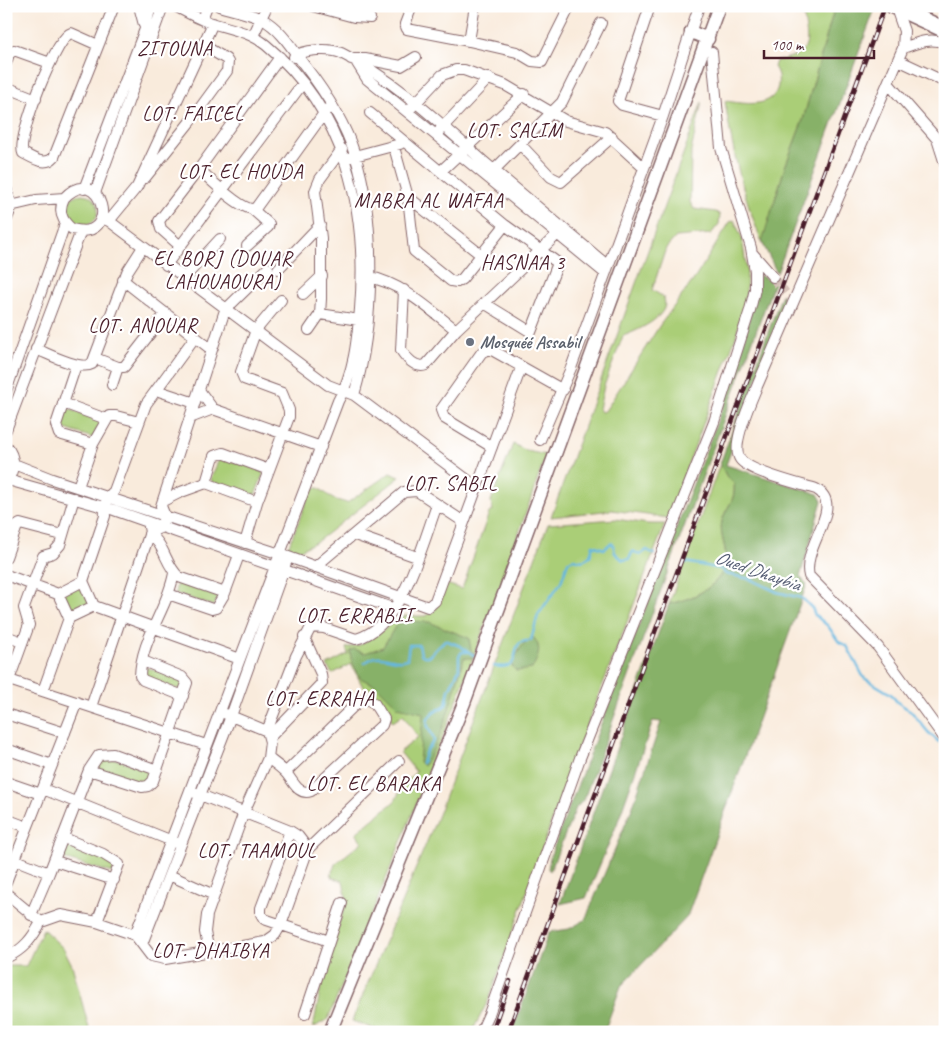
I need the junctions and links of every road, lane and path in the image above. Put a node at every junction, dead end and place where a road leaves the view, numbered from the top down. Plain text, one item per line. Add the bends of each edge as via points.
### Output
1 (114, 6) edge
2 (140, 6) edge
3 (151, 6) edge
4 (163, 6) edge
5 (207, 6) edge
6 (218, 6) edge
7 (267, 6) edge
8 (312, 6) edge
9 (358, 6) edge
10 (412, 6) edge
11 (570, 6) edge
12 (650, 6) edge
13 (699, 6) edge
14 (719, 6) edge
15 (727, 6) edge
16 (179, 7) edge
17 (473, 7) edge
18 (900, 7) edge
19 (334, 9) edge
20 (354, 17) junction
21 (370, 18) dead end
22 (202, 19) junction
23 (262, 19) junction
24 (945, 22) edge
25 (213, 23) junction
26 (601, 23) dead end
27 (157, 25) junction
28 (145, 29) junction
29 (945, 30) edge
30 (691, 32) junction
31 (254, 36) junction
32 (708, 38) junction
33 (469, 41) junction
34 (945, 43) edge
35 (98, 45) junction
36 (203, 46) junction
37 (903, 48) junction
38 (712, 52) junction
39 (296, 54) junction
40 (416, 56) dead end
41 (283, 60) junction
42 (898, 60) junction
43 (353, 61) junction
44 (6, 63) edge
45 (50, 63) junction
46 (489, 78) junction
47 (945, 82) edge
48 (888, 83) junction
49 (303, 84) junction
50 (6, 87) edge
51 (524, 94) junction
52 (36, 99) junction
53 (416, 103) junction
54 (332, 104) junction
55 (408, 112) junction
56 (370, 113) dead end
57 (323, 114) junction
58 (552, 114) junction
59 (663, 116) junction
60 (439, 130) junction
61 (612, 137) junction
62 (941, 141) edge
63 (405, 142) junction
64 (520, 144) junction
65 (466, 146) junction
66 (394, 147) junction
67 (342, 149) junction
68 (459, 154) junction
69 (351, 158) junction
70 (945, 164) edge
71 (643, 167) junction
72 (199, 169) junction
73 (441, 171) junction
74 (490, 173) junction
75 (137, 187) junction
76 (6, 188) edge
77 (84, 189) junction
78 (223, 191) junction
79 (95, 193) junction
80 (408, 197) junction
81 (64, 198) junction
82 (9, 206) edge
83 (252, 209) junction
84 (105, 220) junction
85 (6, 221) edge
86 (65, 224) junction
87 (320, 225) junction
88 (505, 225) junction
89 (81, 231) junction
90 (560, 231) junction
91 (220, 239) dead end
92 (179, 245) junction
93 (143, 246) junction
94 (247, 246) dead end
95 (539, 250) junction
96 (752, 253) junction
97 (480, 254) junction
98 (166, 265) junction
99 (607, 269) junction
100 (322, 276) junction
101 (367, 276) junction
102 (772, 277) tunnel mouth
103 (184, 278) junction
104 (123, 280) junction
105 (404, 290) junction
106 (303, 294) dead end
107 (281, 300) dead end
108 (484, 303) junction
109 (225, 310) junction
110 (166, 313) junction
111 (320, 314) junction
112 (359, 320) junction
113 (256, 330) junction
114 (309, 330) dead end
115 (456, 330) junction
116 (196, 337) junction
117 (36, 349) junction
118 (212, 350) junction
119 (95, 358) junction
120 (76, 365) junction
121 (118, 367) junction
122 (521, 368) junction
123 (112, 385) dead end
124 (156, 390) junction
125 (199, 390) junction
126 (563, 390) junction
127 (6, 391) edge
128 (343, 392) junction
129 (354, 395) junction
130 (63, 403) junction
131 (195, 404) junction
132 (213, 409) junction
133 (190, 418) junction
134 (106, 419) junction
135 (139, 422) junction
136 (6, 430) edge
137 (284, 433) junction
138 (540, 440) dead end
139 (93, 444) junction
140 (6, 446) edge
141 (321, 446) junction
142 (492, 447) junction
143 (14, 464) junction
144 (269, 470) junction
145 (7, 481) edge
146 (206, 484) junction
147 (78, 487) junction
148 (477, 487) junction
149 (113, 496) junction
150 (74, 498) junction
151 (256, 502) junction
152 (437, 505) junction
153 (163, 508) junction
154 (108, 511) junction
155 (151, 511) junction
156 (464, 522) junction
157 (160, 528) junction
158 (149, 530) junction
159 (62, 535) junction
160 (355, 535) junction
161 (245, 543) junction
162 (6, 556) edge
163 (239, 556) junction
164 (284, 556) junction
165 (417, 557) junction
166 (315, 567) junction
167 (279, 569) junction
168 (174, 572) junction
169 (6, 575) edge
170 (83, 581) junction
171 (32, 584) junction
172 (225, 592) junction
173 (58, 594) junction
174 (168, 594) junction
175 (401, 599) junction
176 (94, 606) junction
177 (395, 608) junction
178 (121, 615) junction
179 (69, 618) junction
180 (153, 628) junction
181 (6, 636) edge
182 (304, 638) junction
183 (22, 642) junction
184 (240, 659) junction
185 (143, 661) junction
186 (7, 679) edge
187 (43, 691) junction
188 (183, 696) junction
189 (77, 702) junction
190 (91, 707) junction
191 (219, 711) junction
192 (6, 714) edge
193 (231, 716) junction
194 (65, 733) junction
195 (170, 733) junction
196 (268, 734) junction
197 (945, 739) edge
198 (206, 745) junction
199 (6, 749) edge
200 (268, 758) junction
201 (399, 761) dead end
202 (52, 765) junction
203 (89, 770) junction
204 (157, 770) junction
205 (286, 772) junction
206 (6, 782) edge
207 (42, 791) junction
208 (195, 793) junction
209 (76, 802) junction
210 (244, 812) junction
211 (6, 819) edge
212 (27, 827) junction
213 (290, 831) junction
214 (64, 838) junction
215 (171, 840) junction
216 (181, 845) junction
217 (308, 849) junction
218 (10, 858) edge
219 (55, 861) junction
220 (49, 873) junction
221 (169, 875) junction
222 (114, 880) junction
223 (6, 882) edge
224 (6, 893) edge
225 (214, 895) junction
226 (342, 902) dead end
227 (31, 915) junction
228 (41, 922) junction
229 (97, 922) junction
230 (281, 925) junction
231 (134, 936) junction
232 (329, 940) junction
233 (142, 944) junction
234 (208, 952) junction
235 (6, 958) edge
236 (305, 1014) dead end
237 (330, 1032) edge
238 (339, 1032) edge
239 (481, 1032) edge

1 - 35 street
2 - 28 street
3 - 28 street
4 - 27 street
5 - 22 street
6 - 23 street
7 - 23 street
8 - 19 street
9 - 20 street
10 - 33 street via 405,24 408,29
11 - 33 street via 542,62 532,61 517,52
12 - 59 street via 618,101 622,106
13 - 30 street
14 - 32 main road
15 - 38 main road
16 - 22 street
16 - 27 street
17 - 33 street
18 - 24 highway
18 - 29 highway
18 - 37 street
19 - 20 street
20 - 21 street
22 - 25 street
23 - 31 street
23 - 39 street
25 - 31 street
25 - 36 street
26 - 58 street via 581,67
27 - 79 street
28 - 77 street
30 - 32 main road
30 - 59 street
31 - 41 street
32 - 237 main road via 468,694
34 - 37 street via 923,41
35 - 45 street via 66,34
35 - 52 street via 54,158 45,163 23,153 21,148
36 - 75 street
36 - 75 street via 226,59 227,71
37 - 42 street
38 - 96 street via 721,148
38 - 238 main road via 494,644
39 - 41 street
39 - 43 street via 330,50 340,52
39 - 54 street
40 - 43 street via 401,66 365,59
41 - 49 street
41 - 72 street
42 - 47 street
42 - 48 street
43 - 53 street via 373,71
43 - 55 street via 367,79
44 - 45 street via 14,50
45 - 52 street
46 - 51 street
46 - 53 street via 464,70 448,72
46 - 60 street
48 - 62 street
48 - 197 street via 789,297 743,423 738,455 750,467 825,495 828,505 807,563 809,576 878,647
49 - 57 street
49 - 78 street
50 - 52 street
51 - 58 street
51 - 65 street
53 - 55 street
53 - 60 street
54 - 57 street
54 - 69 street
55 - 60 street
56 - 63 street
57 - 67 street
57 - 83 street via 257,207
58 - 61 street
58 - 64 street
59 - 71 street
60 - 65 street
60 - 68 street
61 - 64 street via 561,182 551,177
61 - 71 street
62 - 70 street
63 - 66 street
63 - 73 street
64 - 74 street
65 - 68 street
65 - 74 street
66 - 69 street
66 - 80 street
67 - 69 street
67 - 87 street via 315,191
68 - 73 street
68 - 74 street
69 - 101 street
71 - 99 street
72 - 78 street
72 - 92 street via 159,221 161,229
73 - 88 street
74 - 90 street
75 - 84 street
76 - 82 street
77 - 79 street
77 - 81 street via 69,192
78 - 83 street
78 - 92 street
79 - 84 street
80 - 97 street
80 - 97 street via 412,244 420,257 451,281 458,282
81 - 82 street
81 - 86 street via 60,211
82 - 85 street
83 - 94 street via 269,224
84 - 89 street
84 - 93 street
86 - 89 street
86 - 127 street
87 - 100 street
87 - 109 street
88 - 95 street
88 - 97 street
89 - 117 street
90 - 95 street
90 - 99 street
91 - 103 street
92 - 98 street
93 - 98 street
93 - 104 street
95 - 108 street
95 - 108 street via 556,260 558,267 531,332
96 - 102 street
96 - 239 street via 755,290 730,378 580,758
98 - 103 street
99 - 126 street
100 - 106 street
100 - 111 street
101 - 105 street
101 - 112 street
101 - 129 street via 364,348
103 - 109 street
104 - 110 street
104 - 119 street
105 - 115 street
105 - 115 street via 401,350 418,366 426,365
107 - 113 street
108 - 115 street
109 - 113 street
109 - 118 street
110 - 116 street
110 - 121 street via 126,365
111 - 112 street
111 - 114 street
112 - 128 street via 352,365
113 - 128 street
113 - 137 street via 242,376 282,393 290,410
116 - 118 street
116 - 124 street
117 - 120 street
117 - 136 street
118 - 125 street
119 - 120 street via 88,366
119 - 121 street
120 - 130 street
121 - 123 street
122 - 126 street
122 - 142 street
122 - 142 street via 486,349 442,406 444,418
124 - 131 street
124 - 135 street
125 - 131 street
125 - 132 street
126 - 138 street
128 - 129 street
128 - 141 street
129 - 148 street
130 - 134 street
130 - 139 street via 56,425 59,434
131 - 133 street
132 - 133 street
132 - 137 street
133 - 153 street
134 - 135 street via 112,415
134 - 139 street
135 - 149 street
137 - 141 street
137 - 144 street
139 - 147 street
140 - 143 street
141 - 164 street
142 - 148 street
143 - 145 street
143 - 147 street
144 - 146 street via 222,453 214,456
144 - 151 street
145 - 150 street
146 - 151 street
146 - 153 street via 180,492
147 - 149 street
148 - 156 street
149 - 154 street
149 - 155 street
150 - 154 street
150 - 159 street
151 - 161 street
152 - 156 street
152 - 160 street via 417,491 404,492
152 - 165 street
153 - 155 street
153 - 157 street
153 - 161 street
154 - 158 street
154 - 170 street
155 - 158 street
156 - 175 street via 432,605 426,607
157 - 158 street
157 - 163 street
158 - 168 street
158 - 178 street
159 - 162 street via 20,524
159 - 171 street via 56,550 41,559
160 - 165 street
160 - 166 street
161 - 164 street
163 - 167 street
163 - 172 street
164 - 166 street
164 - 167 street
165 - 175 street
166 - 175 street
167 - 177 street
167 - 184 street
167 - 193 street
168 - 172 street via 183,579
168 - 174 street
169 - 171 street
170 - 173 street
170 - 176 street
171 - 173 street
171 - 183 street via 24,608 30,625
172 - 174 street via 219,605 212,609
173 - 179 street
174 - 180 street
175 - 177 street
176 - 178 street
176 - 179 street
177 - 182 street via 385,622 363,637 349,638 316,626
178 - 180 street
178 - 190 street
179 - 187 street
180 - 184 street
180 - 185 street
181 - 183 street
182 - 196 street
182 - 196 street via 322,683
183 - 186 street
184 - 191 street
185 - 188 street via 141,678
185 - 188 street via 186,680
186 - 187 street
187 - 189 street
188 - 195 street
189 - 190 street
189 - 194 street
190 - 195 street
191 - 193 street
191 - 198 street
192 - 194 street
193 - 196 street
193 - 208 street
194 - 202 street
195 - 198 street
195 - 204 street
196 - 200 street
198 - 208 street
199 - 202 street
200 - 205 street
200 - 210 street
201 - 217 street
202 - 207 street
203 - 204 street via 94,760 104,754 113,754
203 - 204 street via 146,787 153,781
203 - 209 street
205 - 205 street via 360,701 366,699 374,703 384,719 382,725 311,791 298,789
206 - 207 street
207 - 209 street
207 - 212 street
208 - 210 street
208 - 215 street
208 - 216 street
209 - 214 street
209 - 215 street
210 - 213 street
210 - 225 street
211 - 212 street
212 - 218 street
213 - 217 street
213 - 230 street via 260,911 264,919
214 - 219 street
214 - 222 street via 117,861 119,866
215 - 216 street
215 - 231 street
216 - 221 street
217 - 230 street
218 - 220 street
218 - 223 street
219 - 220 street
219 - 222 street
220 - 227 street
221 - 225 street
221 - 233 street
222 - 229 street
224 - 227 street
225 - 234 street via 205,924
226 - 232 street
227 - 228 street
228 - 229 street via 61,915
228 - 235 street via 24,948
229 - 231 street
230 - 232 street
230 - 234 street via 265,942
231 - 233 street
232 - 236 street
233 - 234 street via 151,956 165,959

